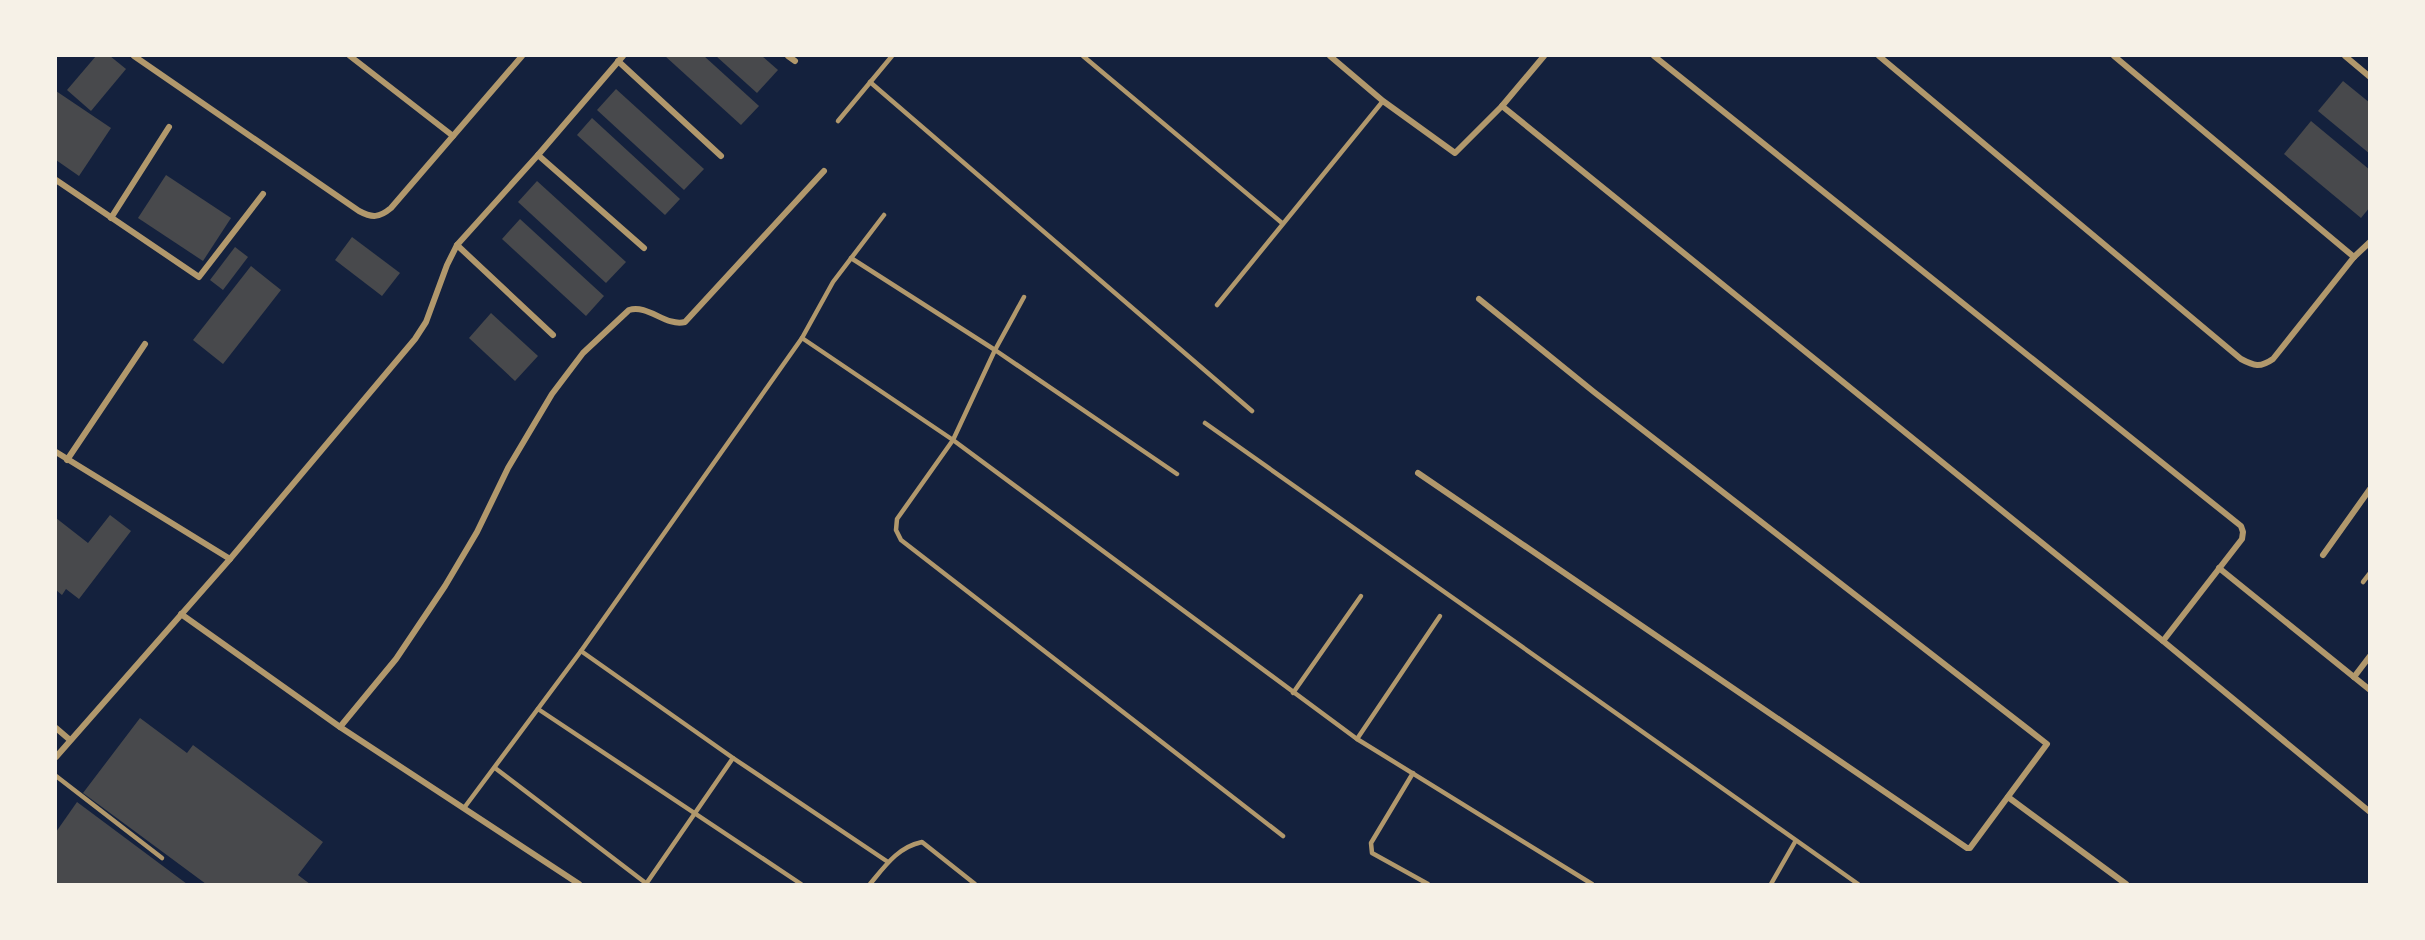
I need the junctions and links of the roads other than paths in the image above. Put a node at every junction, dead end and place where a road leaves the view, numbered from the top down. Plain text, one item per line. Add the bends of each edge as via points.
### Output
1 (134, 56) edge
2 (350, 56) edge
3 (522, 56) edge
4 (788, 56) edge
5 (892, 56) edge
6 (1083, 56) edge
7 (1330, 56) edge
8 (1544, 56) edge
9 (1654, 56) edge
10 (1879, 56) edge
11 (2114, 56) edge
12 (2345, 56) edge
13 (620, 58) edge
14 (795, 61) dead end
15 (2370, 77) edge
16 (870, 82) junction
17 (1383, 101) junction
18 (1502, 106) junction
19 (838, 121) dead end
20 (170, 127) dead end
21 (453, 135) junction
22 (538, 155) junction
23 (721, 156) dead end
24 (824, 171) dead end
25 (56, 180) edge
26 (263, 194) dead end
27 (884, 215) dead end
28 (111, 218) junction
29 (1282, 223) junction
30 (2370, 242) edge
31 (458, 245) junction
32 (644, 248) dead end
33 (2354, 257) junction
34 (851, 258) junction
35 (1024, 297) dead end
36 (1479, 299) dead end
37 (1217, 305) dead end
38 (553, 335) dead end
39 (802, 338) junction
40 (145, 344) dead end
41 (995, 350) junction
42 (1252, 411) dead end
43 (1205, 423) dead end
44 (953, 440) junction
45 (56, 452) edge
46 (67, 460) junction
47 (1418, 473) dead end
48 (1177, 474) dead end
49 (2370, 489) edge
50 (2323, 555) dead end
51 (230, 559) junction
52 (2219, 568) junction
53 (2370, 573) edge
54 (2363, 582) dead end
55 (1361, 596) dead end
56 (181, 614) junction
57 (1440, 616) dead end
58 (2163, 641) junction
59 (581, 651) junction
60 (2370, 656) edge
61 (2354, 677) junction
62 (2370, 690) edge
63 (1293, 693) junction
64 (538, 709) junction
65 (340, 727) junction
66 (56, 728) edge
67 (1357, 739) junction
68 (70, 740) junction
69 (56, 757) edge
70 (733, 758) junction
71 (495, 768) junction
72 (1413, 773) junction
73 (56, 776) edge
74 (2008, 797) junction
75 (464, 808) junction
76 (2370, 812) edge
77 (695, 814) junction
78 (1283, 836) dead end
79 (1795, 842) junction
80 (162, 858) dead end
81 (888, 862) junction
82 (646, 884) edge
83 (579, 885) edge
84 (801, 885) edge
85 (870, 885) edge
86 (975, 885) edge
87 (1428, 885) edge
88 (1592, 885) edge
89 (1771, 885) edge
90 (1858, 885) edge
91 (2126, 885) edge

1 - 21 street via 370,217 382,216 391,208
2 - 21 street
3 - 21 street
4 - 14 street
5 - 16 lane
6 - 29 lane
7 - 17 street
8 - 18 street
9 - 52 street via 2241,526 2242,539
10 - 33 street via 2241,359 2255,366 2273,359
11 - 33 street
12 - 15 street
13 - 22 street
13 - 23 street
16 - 19 lane
16 - 42 lane
17 - 18 street via 1455,153
17 - 29 lane
18 - 58 street
20 - 28 street
22 - 31 street
22 - 32 street
24 - 65 street via 685,321 678,324 640,309 629,310 583,353 552,394 508,468 445,586 396,659
25 - 28 street
26 - 28 street via 198,277
27 - 34 lane
29 - 37 lane
30 - 33 street
31 - 38 street
31 - 51 street via 416,339
34 - 39 lane
34 - 41 lane
35 - 41 lane
36 - 74 street via 2047,744
39 - 44 lane
39 - 59 lane
40 - 46 street
41 - 44 lane
41 - 48 lane
43 - 79 lane
44 - 63 lane
44 - 78 lane via 897,519 896,530 901,540
45 - 46 street
46 - 51 street
47 - 74 street via 1967,849
49 - 50 street
51 - 56 street
52 - 58 street
52 - 61 street
53 - 54 lane
55 - 63 lane
56 - 65 street
56 - 68 street
57 - 67 lane
58 - 76 street
59 - 64 lane
59 - 70 lane
60 - 61 street
61 - 62 street
63 - 67 lane
64 - 71 lane
64 - 77 lane
65 - 75 street
66 - 68 street
67 - 72 lane
68 - 69 street
70 - 77 lane
70 - 81 lane
71 - 75 lane
71 - 82 lane
72 - 87 lane via 1370,849
72 - 88 lane
73 - 80 lane
74 - 91 street
75 - 83 street
77 - 82 lane
77 - 84 lane
79 - 89 lane
79 - 90 lane
81 - 85 lane
81 - 86 lane via 909,845 922,842

